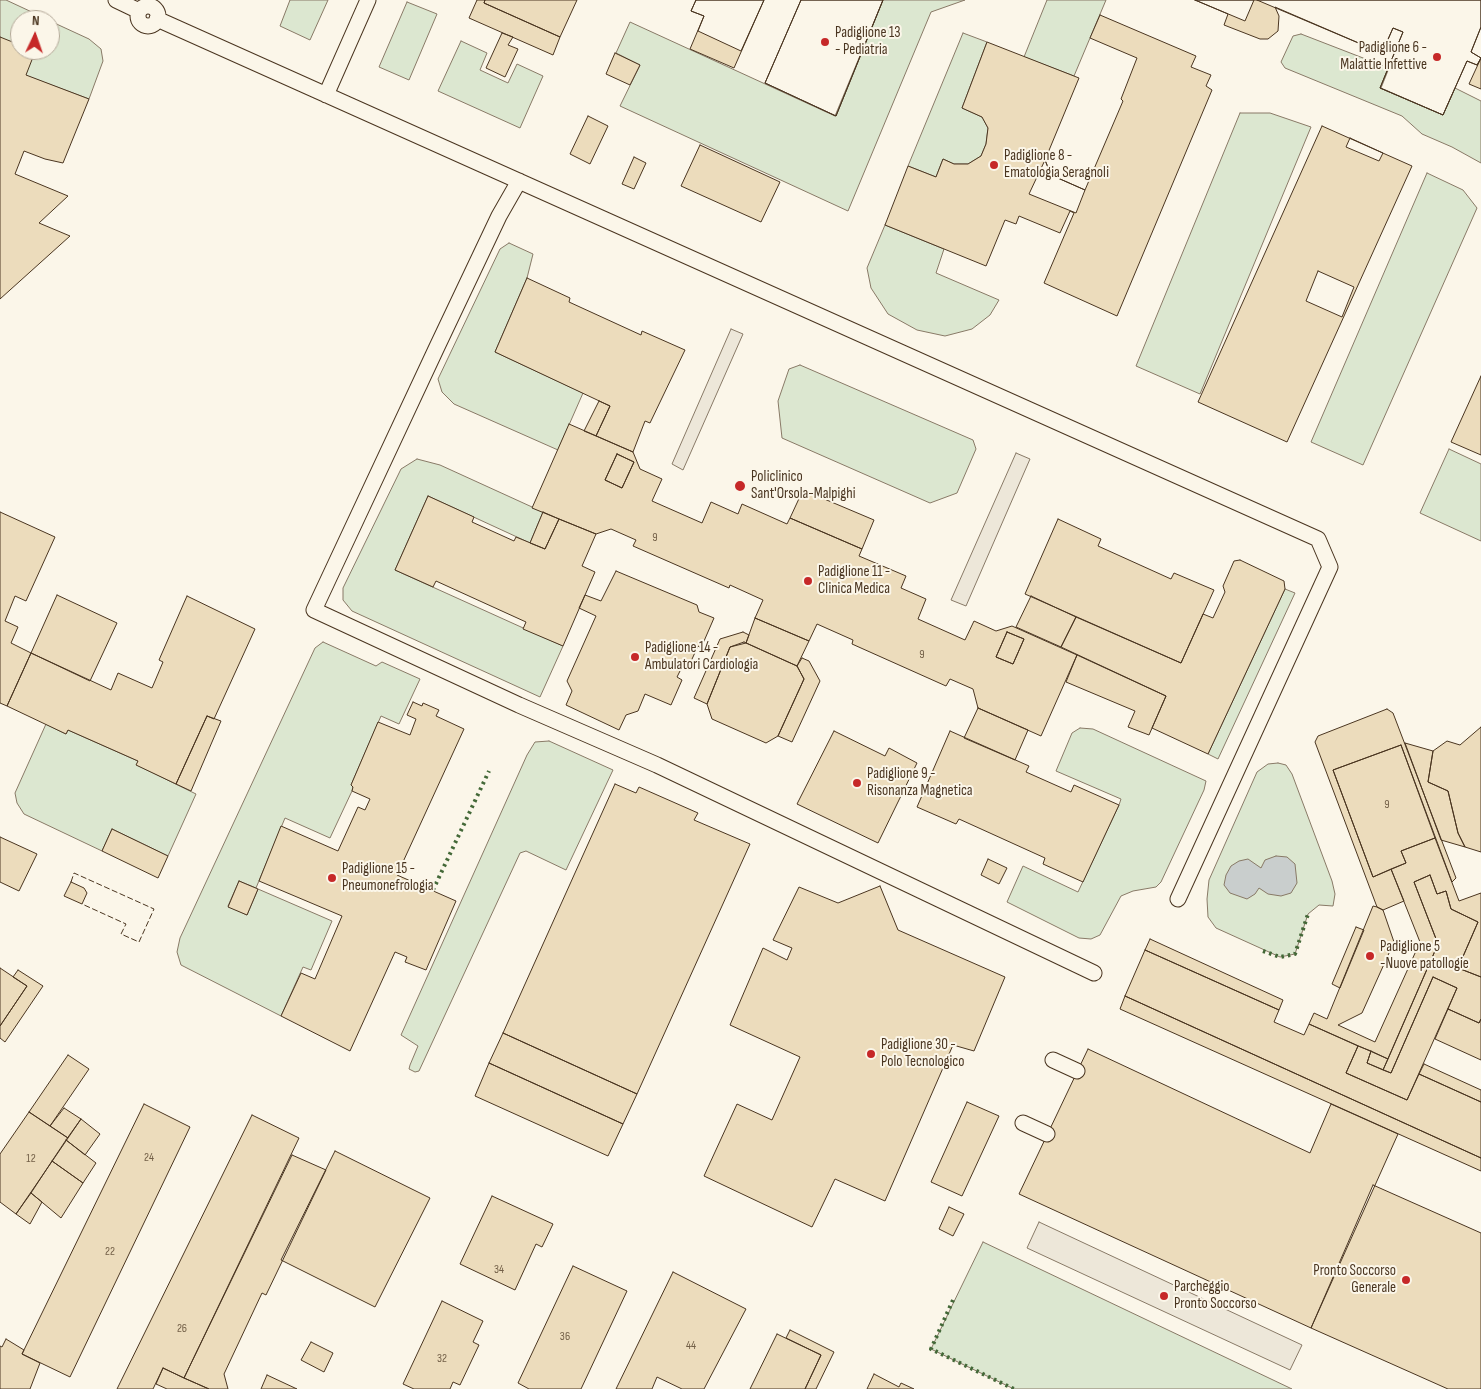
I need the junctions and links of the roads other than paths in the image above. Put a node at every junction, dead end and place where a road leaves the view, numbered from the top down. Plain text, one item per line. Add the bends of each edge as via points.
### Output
1 (116, 0) edge
2 (368, 0) edge
3 (326, 95) junction
4 (519, 181) junction
5 (1178, 899) dead end
6 (1094, 973) dead end
7 (1053, 1060) dead end
8 (1077, 1072) dead end
9 (1023, 1123) dead end
10 (1047, 1134) dead end

1 - 3 lane via 139,11 143,25 150,26 157,19
2 - 3 lane
3 - 4 lane
4 - 5 lane via 1318,539 1330,567
4 - 6 lane via 499,216 314,610 657,766
7 - 8 lane
9 - 10 lane

